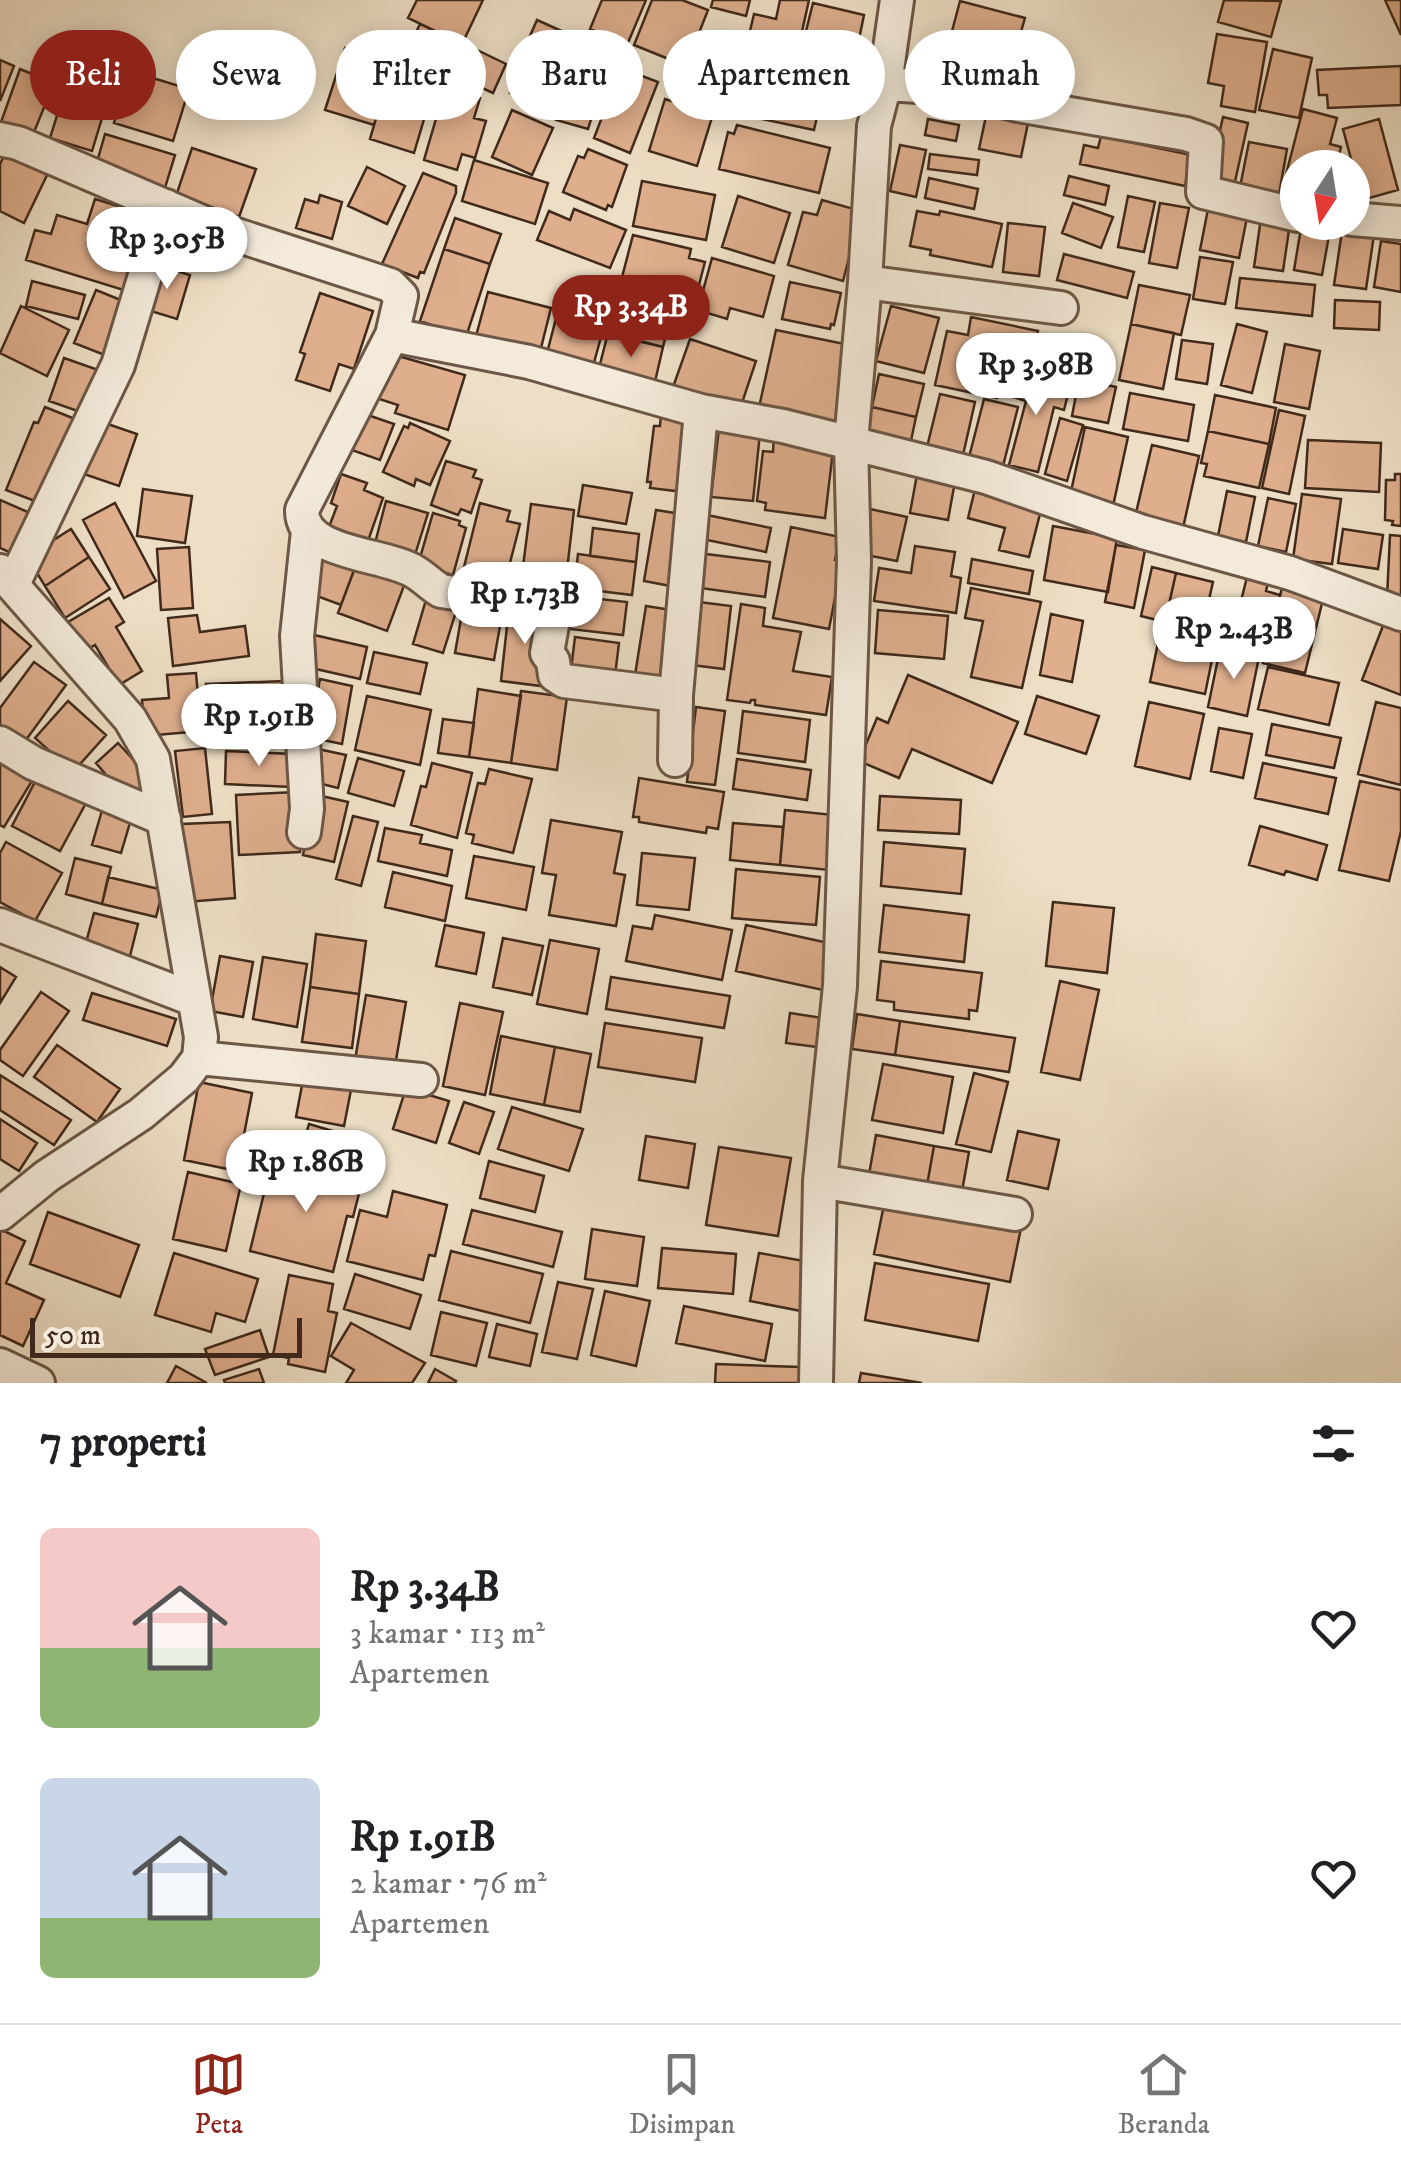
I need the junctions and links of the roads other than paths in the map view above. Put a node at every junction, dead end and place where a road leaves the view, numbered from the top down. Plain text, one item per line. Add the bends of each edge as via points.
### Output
1 (897, 0) edge
2 (885, 84) joint
3 (876, 120) edge
4 (0, 140) edge
5 (166, 206) junction
6 (1280, 211) edge
7 (1370, 220) edge
8 (1401, 223) edge
9 (866, 282) junction
10 (1061, 308) dead end
11 (392, 335) junction
12 (701, 411) junction
13 (851, 442) junction
14 (308, 531) junction
15 (7, 578) edge
16 (1401, 614) edge
17 (676, 695) junction
18 (0, 743) edge
19 (675, 760) dead end
20 (164, 819) junction
21 (304, 832) dead end
22 (0, 925) edge
23 (192, 999) junction
24 (199, 1058) junction
25 (420, 1080) dead end
26 (820, 1181) junction
27 (0, 1214) edge
28 (1016, 1214) dead end
29 (0, 1365) edge
30 (38, 1383) edge
31 (816, 1383) edge

1 - 2 street
2 - 6 street via 952,88 1186,134 1206,142 1202,192
3 - 9 street
4 - 5 street
5 - 11 street via 390,285 400,296
5 - 15 street via 118,365
7 - 8 street
9 - 10 street
9 - 13 street
11 - 12 street via 529,362
11 - 14 street via 302,510
12 - 13 street
12 - 17 street
13 - 16 street via 986,477
13 - 26 street via 854,561 840,986
14 - 17 street via 415,572 442,591 556,608 547,653 564,681
14 - 21 street via 297,636
15 - 20 street via 130,718 153,759
17 - 19 street
18 - 20 street
20 - 23 street
22 - 23 street
23 - 24 street
24 - 25 street
24 - 27 street via 141,1114
26 - 28 street
26 - 31 street
29 - 30 street

